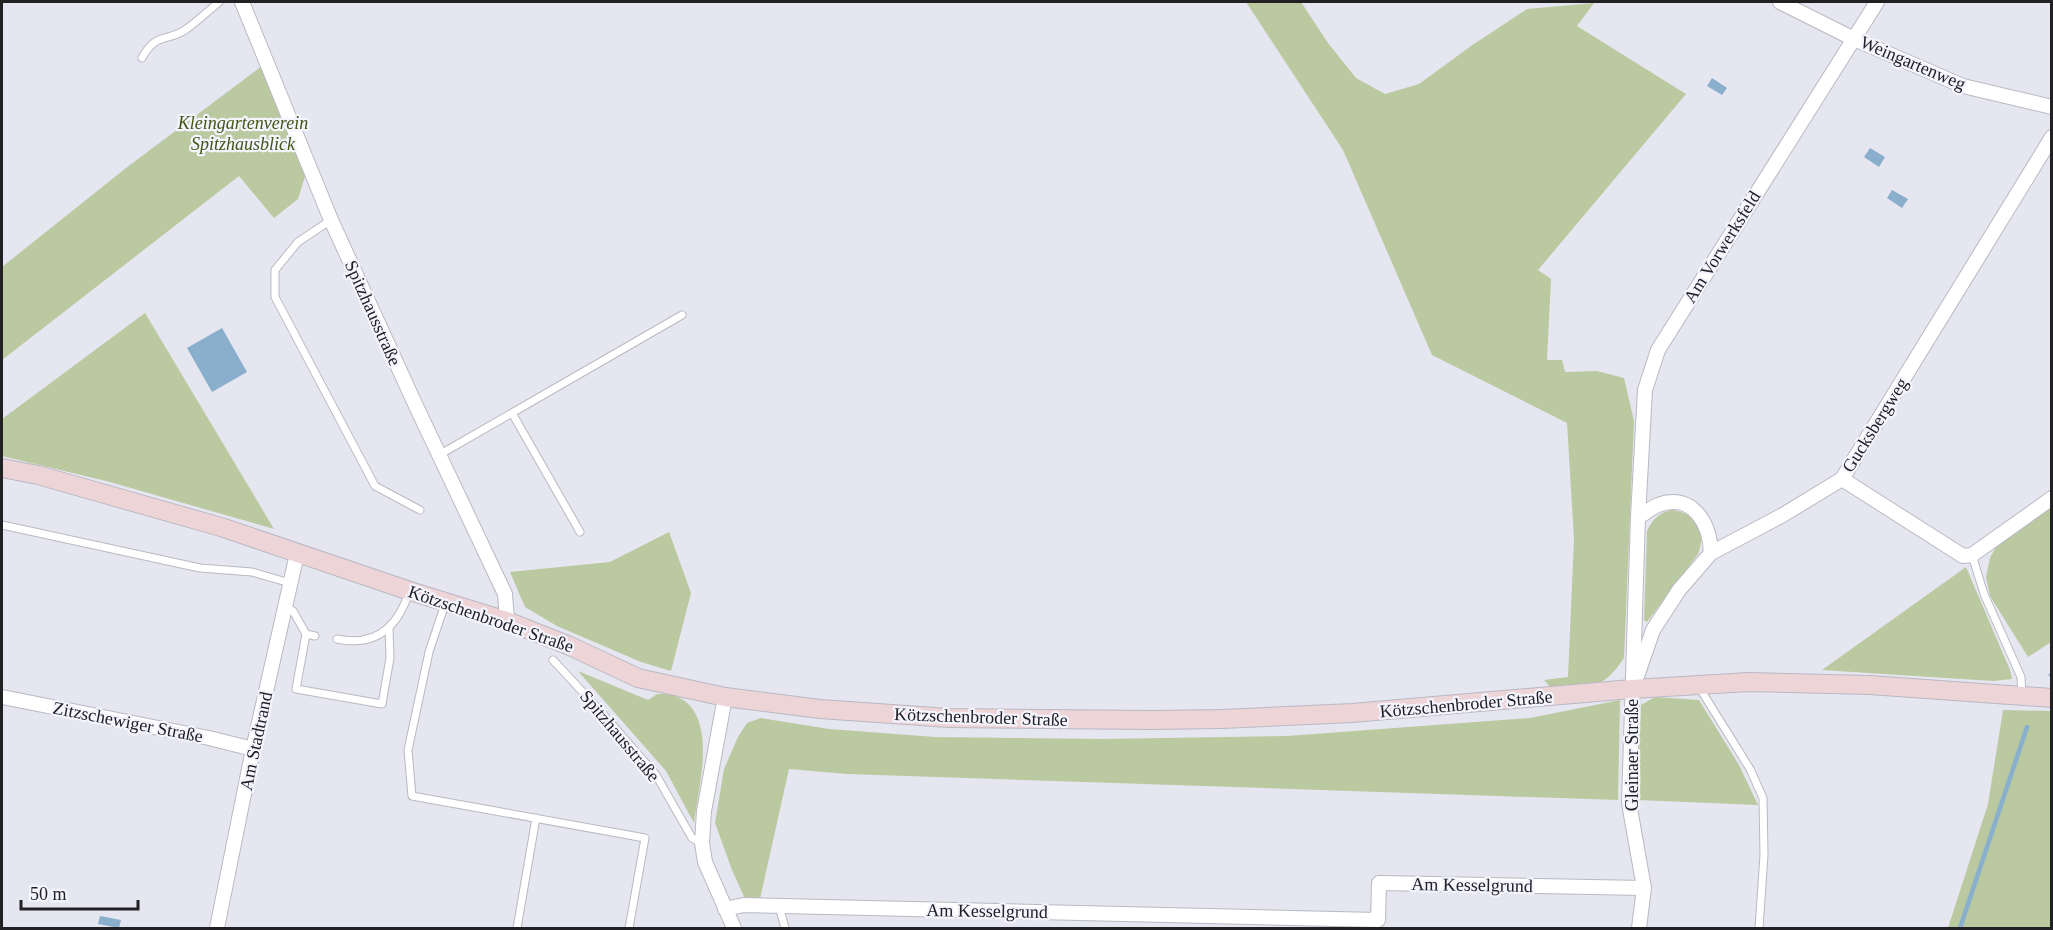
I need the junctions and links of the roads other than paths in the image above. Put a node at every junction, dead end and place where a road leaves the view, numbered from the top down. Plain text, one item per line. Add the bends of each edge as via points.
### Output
1 (219, 2) edge
2 (242, 2) edge
3 (1780, 2) edge
4 (1877, 2) edge
5 (1852, 38) junction
6 (142, 58) dead end
7 (2052, 107) edge
8 (2052, 137) edge
9 (332, 220) junction
10 (682, 315) dead end
11 (512, 413) junction
12 (439, 456) junction
13 (2, 468) edge
14 (1842, 479) junction
15 (2052, 498) edge
16 (420, 510) dead end
17 (1638, 518) junction
18 (2, 525) edge
19 (580, 532) dead end
20 (1711, 553) junction
21 (297, 554) junction
22 (1972, 555) junction
23 (290, 583) junction
24 (410, 591) junction
25 (446, 602) junction
26 (285, 607) junction
27 (507, 621) junction
28 (389, 628) junction
29 (306, 634) junction
30 (315, 636) dead end
31 (338, 639) dead end
32 (553, 660) dead end
33 (1698, 685) junction
34 (1632, 689) junction
35 (2022, 696) junction
36 (2, 697) edge
37 (725, 697) junction
38 (2052, 698) edge
39 (253, 749) junction
40 (536, 818) junction
41 (702, 843) junction
42 (1644, 888) junction
43 (779, 906) junction
44 (725, 909) junction
45 (217, 928) edge
46 (517, 928) edge
47 (629, 928) edge
48 (734, 928) edge
49 (785, 928) edge
50 (1639, 928) edge
51 (1759, 928) edge

1 - 6 lane via 185,30 147,48
2 - 9 street, Spitzhausstraße
3 - 5 street, Weingartenweg
4 - 5 street, Am Vorwerksfeld
5 - 7 street, Weingartenweg via 1963,86
5 - 17 street, Am Vorwerksfeld via 1658,350 1645,390
8 - 14 street, Gucksbergweg
9 - 12 street, Spitzhausstraße
9 - 16 lane via 298,242 275,270 275,297 375,486
10 - 11 lane
11 - 12 lane
11 - 19 lane
12 - 27 street, Spitzhausstraße via 505,594
13 - 21 street, Kötzschenbroder Straße via 221,527
14 - 20 street, Gucksbergweg
14 - 22 street via 1963,556
15 - 22 street
17 - 20 street via 1659,505 1677,502 1694,509 1711,537
17 - 34 street, Am Vorwerksfeld
18 - 23 lane via 200,568 252,572
20 - 34 street, Gucksbergweg via 1679,590 1653,630
21 - 23 street, Am Stadtrand
21 - 24 street, Kötzschenbroder Straße
22 - 35 lane via 1984,594 2021,677
23 - 26 street, Am Stadtrand
24 - 25 street, Kötzschenbroder Straße
24 - 28 lane via 402,613
25 - 27 street, Kötzschenbroder Straße
25 - 40 lane via 429,652 408,750 412,796
26 - 29 lane via 293,611
26 - 39 street, Am Stadtrand
27 - 37 street, Kötzschenbroder Straße via 638,678
28 - 29 lane via 390,658 382,704 296,689
28 - 31 lane via 366,641
29 - 30 lane
32 - 41 lane, Spitzhausstraße via 656,775 692,838
33 - 34 street, Kötzschenbroder Straße
33 - 35 street, Kötzschenbroder Straße via 1870,685
33 - 51 lane via 1750,769 1762,798 1764,855
34 - 37 street, Kötzschenbroder Straße via 1352,713 1153,720 949,718 820,709
34 - 42 street, Gleinaer Straße via 1629,803
35 - 38 street, Kötzschenbroder Straße
36 - 39 street, Zitzschewiger Straße
37 - 41 street, Spitzhausstraße via 704,811
39 - 45 street, Am Stadtrand
40 - 46 lane
40 - 47 lane via 645,838
41 - 44 street, Spitzhausstraße via 705,862
42 - 43 street, Am Kesselgrund via 1379,883 1378,920
42 - 50 street, Gleinaer Straße
43 - 44 street, Am Kesselgrund
43 - 49 lane
44 - 48 street, Spitzhausstraße

